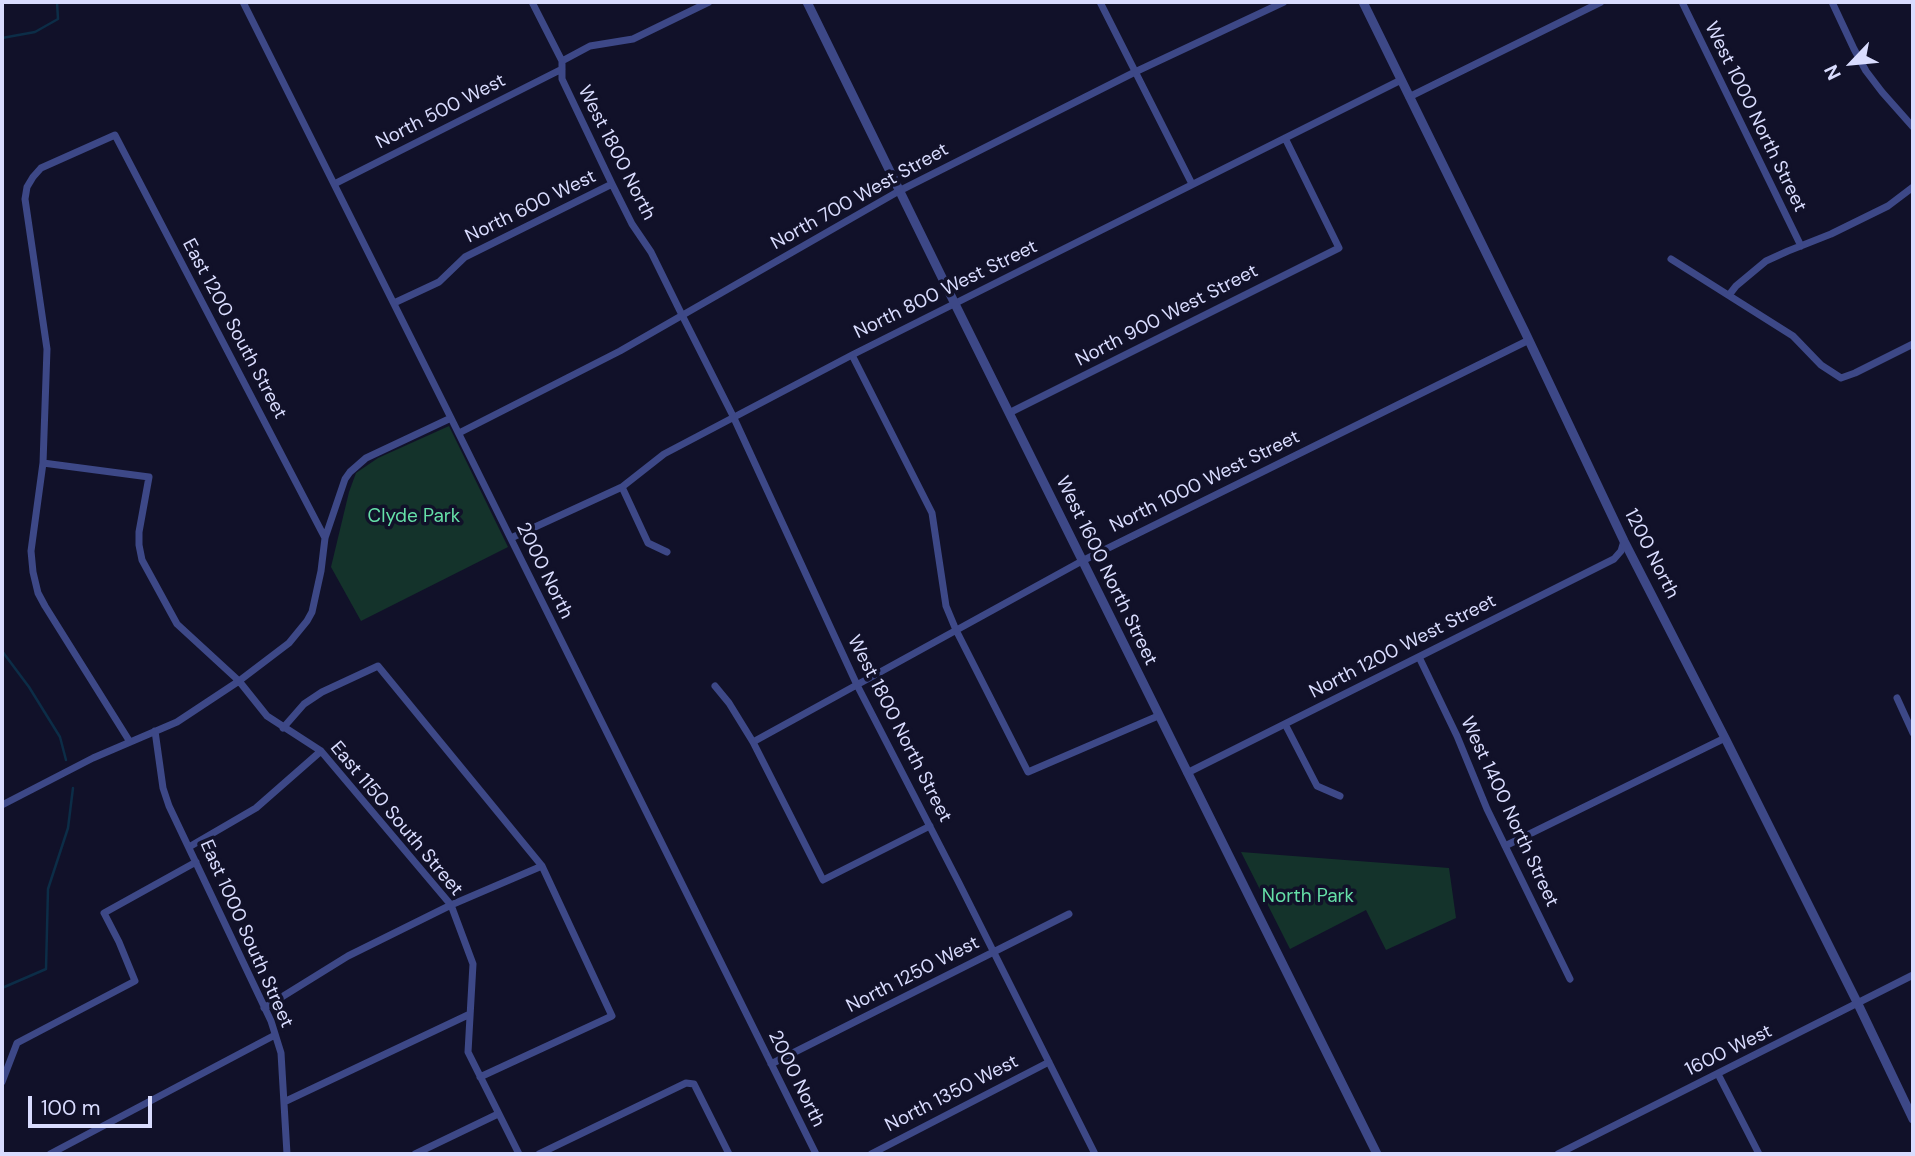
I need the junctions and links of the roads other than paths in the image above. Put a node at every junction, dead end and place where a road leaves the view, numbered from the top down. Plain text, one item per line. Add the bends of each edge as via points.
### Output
1 (243, 2) edge
2 (532, 2) edge
3 (709, 2) edge
4 (807, 2) edge
5 (1100, 2) edge
6 (1284, 2) edge
7 (1363, 2) edge
8 (1601, 2) edge
9 (1682, 2) edge
10 (1832, 2) edge
11 (562, 65) junction
12 (1135, 72) junction
13 (1401, 80) junction
14 (1409, 97) junction
15 (1913, 127) edge
16 (1285, 138) junction
17 (334, 184) junction
18 (612, 184) junction
19 (1192, 184) junction
20 (1913, 187) edge
21 (900, 191) junction
22 (1801, 246) junction
23 (1671, 259) dead end
24 (1729, 295) junction
25 (394, 303) junction
26 (955, 304) junction
27 (682, 315) junction
28 (1529, 340) junction
29 (1913, 344) edge
30 (852, 355) junction
31 (1009, 413) junction
32 (733, 416) junction
33 (451, 418) junction
34 (459, 433) junction
35 (43, 463) junction
36 (622, 487) junction
37 (325, 538) junction
38 (511, 538) junction
39 (1624, 541) junction
40 (667, 552) dead end
41 (1082, 561) junction
42 (956, 630) junction
43 (1419, 657) junction
44 (239, 681) junction
45 (857, 685) junction
46 (715, 686) dead end
47 (1897, 698) dead end
48 (1158, 716) junction
49 (1285, 724) junction
50 (283, 728) junction
51 (155, 731) junction
52 (1913, 733) edge
53 (1725, 738) junction
54 (130, 742) junction
55 (753, 742) junction
56 (321, 751) junction
57 (1186, 773) junction
58 (1340, 796) dead end
59 (2, 805) edge
60 (930, 826) junction
61 (1505, 846) junction
62 (189, 847) junction
63 (197, 862) junction
64 (542, 866) junction
65 (451, 905) junction
66 (1069, 914) dead end
67 (993, 952) junction
68 (1913, 975) edge
69 (1570, 979) dead end
70 (1858, 1004) junction
71 (264, 1008) junction
72 (470, 1014) junction
73 (275, 1035) junction
74 (1049, 1062) junction
75 (771, 1064) junction
76 (1718, 1074) junction
77 (480, 1077) junction
78 (2, 1082) edge
79 (284, 1102) junction
80 (498, 1114) junction
81 (1913, 1119) edge
82 (50, 1154) edge
83 (287, 1154) edge
84 (415, 1154) edge
85 (519, 1154) edge
86 (539, 1154) edge
87 (729, 1154) edge
88 (816, 1154) edge
89 (871, 1154) edge
90 (1095, 1154) edge
91 (1377, 1154) edge
92 (1558, 1154) edge
93 (1759, 1154) edge

1 - 17 street, 2000 North
2 - 11 street, West 1800 North
3 - 11 street, North 500 West via 633,39 590,46
4 - 21 street, West 1600 North Street
5 - 12 street
6 - 12 street, North 700 West Street
7 - 13 street, 1200 North
8 - 14 street
9 - 22 street, West 1000 North Street
10 - 15 street via 1867,71
11 - 17 street, North 500 West
11 - 18 street, West 1800 North via 562,79
12 - 19 street
12 - 21 street, North 700 West Street
13 - 14 street, 1200 North
13 - 16 street, North 800 West Street
14 - 28 street, 1200 North
16 - 19 street, North 800 West Street
16 - 31 street, North 900 West Street via 1339,248
17 - 25 street, 2000 North
18 - 25 street, North 600 West via 465,257 439,282
18 - 27 street, West 1800 North
19 - 26 street, North 800 West Street
20 - 22 street via 1888,206
21 - 26 street, West 1600 North Street
21 - 27 street, North 700 West Street
22 - 24 street via 1766,261
23 - 24 street
24 - 29 street via 1793,336 1841,378
25 - 33 street, 2000 North
26 - 30 street, North 800 West Street
26 - 31 street, West 1600 North Street
27 - 32 street, West 1800 North Street
27 - 34 street, North 700 West Street
28 - 39 street, 1200 North
28 - 41 street, North 1000 West Street
30 - 32 street, North 800 West Street
30 - 42 street via 932,513 946,606
31 - 41 street, West 1600 North Street
32 - 36 street, North 800 West Street via 663,454
32 - 45 street, West 1800 North Street
33 - 34 street, 2000 North
33 - 37 street via 357,465 345,479
34 - 38 street, 2000 North
35 - 37 street, East 1200 South Street via 47,349 26,211 27,187 41,168 115,135
35 - 44 street, East 1150 South Street via 149,477 139,532 142,559 177,624
35 - 54 street via 32,551 38,593
36 - 38 street, North 800 West Street
36 - 40 street via 648,543
37 - 44 street via 316,600 307,621 289,643
38 - 75 street, 2000 North
39 - 43 street, North 1200 West Street via 1614,559
39 - 53 street, 1200 North
41 - 42 street, North 1000 West Street
41 - 48 street, West 1600 North Street
42 - 45 street, North 1000 West Street
42 - 48 street via 1028,772
43 - 49 street, North 1200 West Street
43 - 61 street, West 1400 North Street
44 - 50 street, East 1150 South Street
44 - 51 street via 177,722
45 - 55 street, North 1000 West Street
45 - 60 street, West 1800 North Street
46 - 55 street
47 - 52 street
48 - 57 street, West 1600 North Street
49 - 57 street, North 1200 West Street
49 - 58 street via 1317,786
50 - 56 street, East 1150 South Street
50 - 64 street via 322,692 378,666
51 - 54 street
51 - 62 street, East 1000 South Street via 163,788
53 - 61 street
53 - 70 street, 1200 North
54 - 59 street
55 - 60 street via 823,880
56 - 62 street via 257,808
56 - 65 street, East 1150 South Street
57 - 91 street, West 1600 North Street
60 - 67 street, West 1800 North Street
61 - 69 street, West 1400 North Street
62 - 63 street, East 1000 South Street
63 - 71 street, East 1000 South Street
63 - 78 street via 104,914 135,981 17,1043
64 - 65 street
64 - 77 street via 612,1016
65 - 71 street via 348,957
65 - 72 street, East 1150 South Street via 473,964
66 - 67 street, North 1250 West
67 - 74 street, West 1800 North Street
67 - 75 street, North 1250 West
68 - 70 street, 1600 West
70 - 76 street, 1600 West
70 - 81 street, 1200 North
71 - 73 street, East 1000 South Street
72 - 77 street, East 1150 South Street via 468,1052
72 - 79 street
73 - 79 street, East 1000 South Street via 281,1053
73 - 82 street
74 - 89 street, North 1350 West
74 - 90 street, West 1800 North Street
75 - 88 street, 2000 North
76 - 92 street, 1600 West
76 - 93 street
77 - 80 street, East 1150 South Street
79 - 83 street, East 1000 South Street
80 - 84 street
80 - 85 street, East 1150 South Street
86 - 87 street via 686,1083 694,1084

